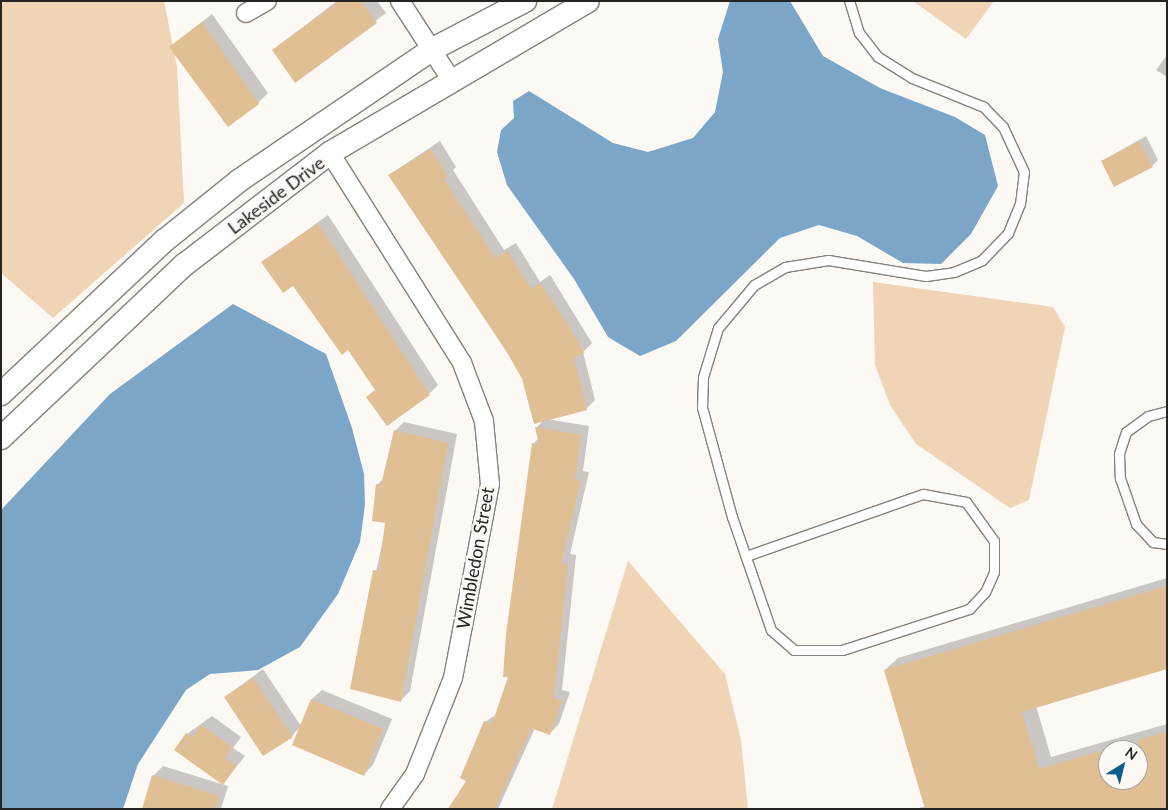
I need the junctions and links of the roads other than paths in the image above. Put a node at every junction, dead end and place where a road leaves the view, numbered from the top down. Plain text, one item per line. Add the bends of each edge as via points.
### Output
1 (267, 1) edge
2 (400, 1) edge
3 (525, 1) edge
4 (588, 1) edge
5 (848, 1) edge
6 (246, 13) dead end
7 (432, 49) junction
8 (450, 78) junction
9 (330, 153) junction
10 (1, 394) edge
11 (1167, 411) edge
12 (1, 438) edge
13 (1167, 544) edge
14 (746, 556) junction
15 (390, 809) edge

1 - 6 street
2 - 7 street
3 - 7 street, Lakeside Drive
4 - 8 street, Lakeside Drive
5 - 14 lane via 859,33 878,56 912,78 984,107 1004,127 1024,172 1020,204 1008,234 982,260 926,276 828,260 785,267 754,285 718,328 702,377 702,406
7 - 8 street
7 - 10 street, Lakeside Drive via 240,180 164,241
8 - 9 street, Lakeside Drive
9 - 12 street, Lakeside Drive via 184,265
9 - 15 street, Wimbledon Street via 462,363 484,422 490,484 453,678 415,774
11 - 13 lane via 1148,416 1126,432 1119,454 1120,478 1136,524 1153,542
14 - 14 lane via 771,630 794,650 818,653 842,650 969,609 985,592 994,572 994,541 966,502 923,494

